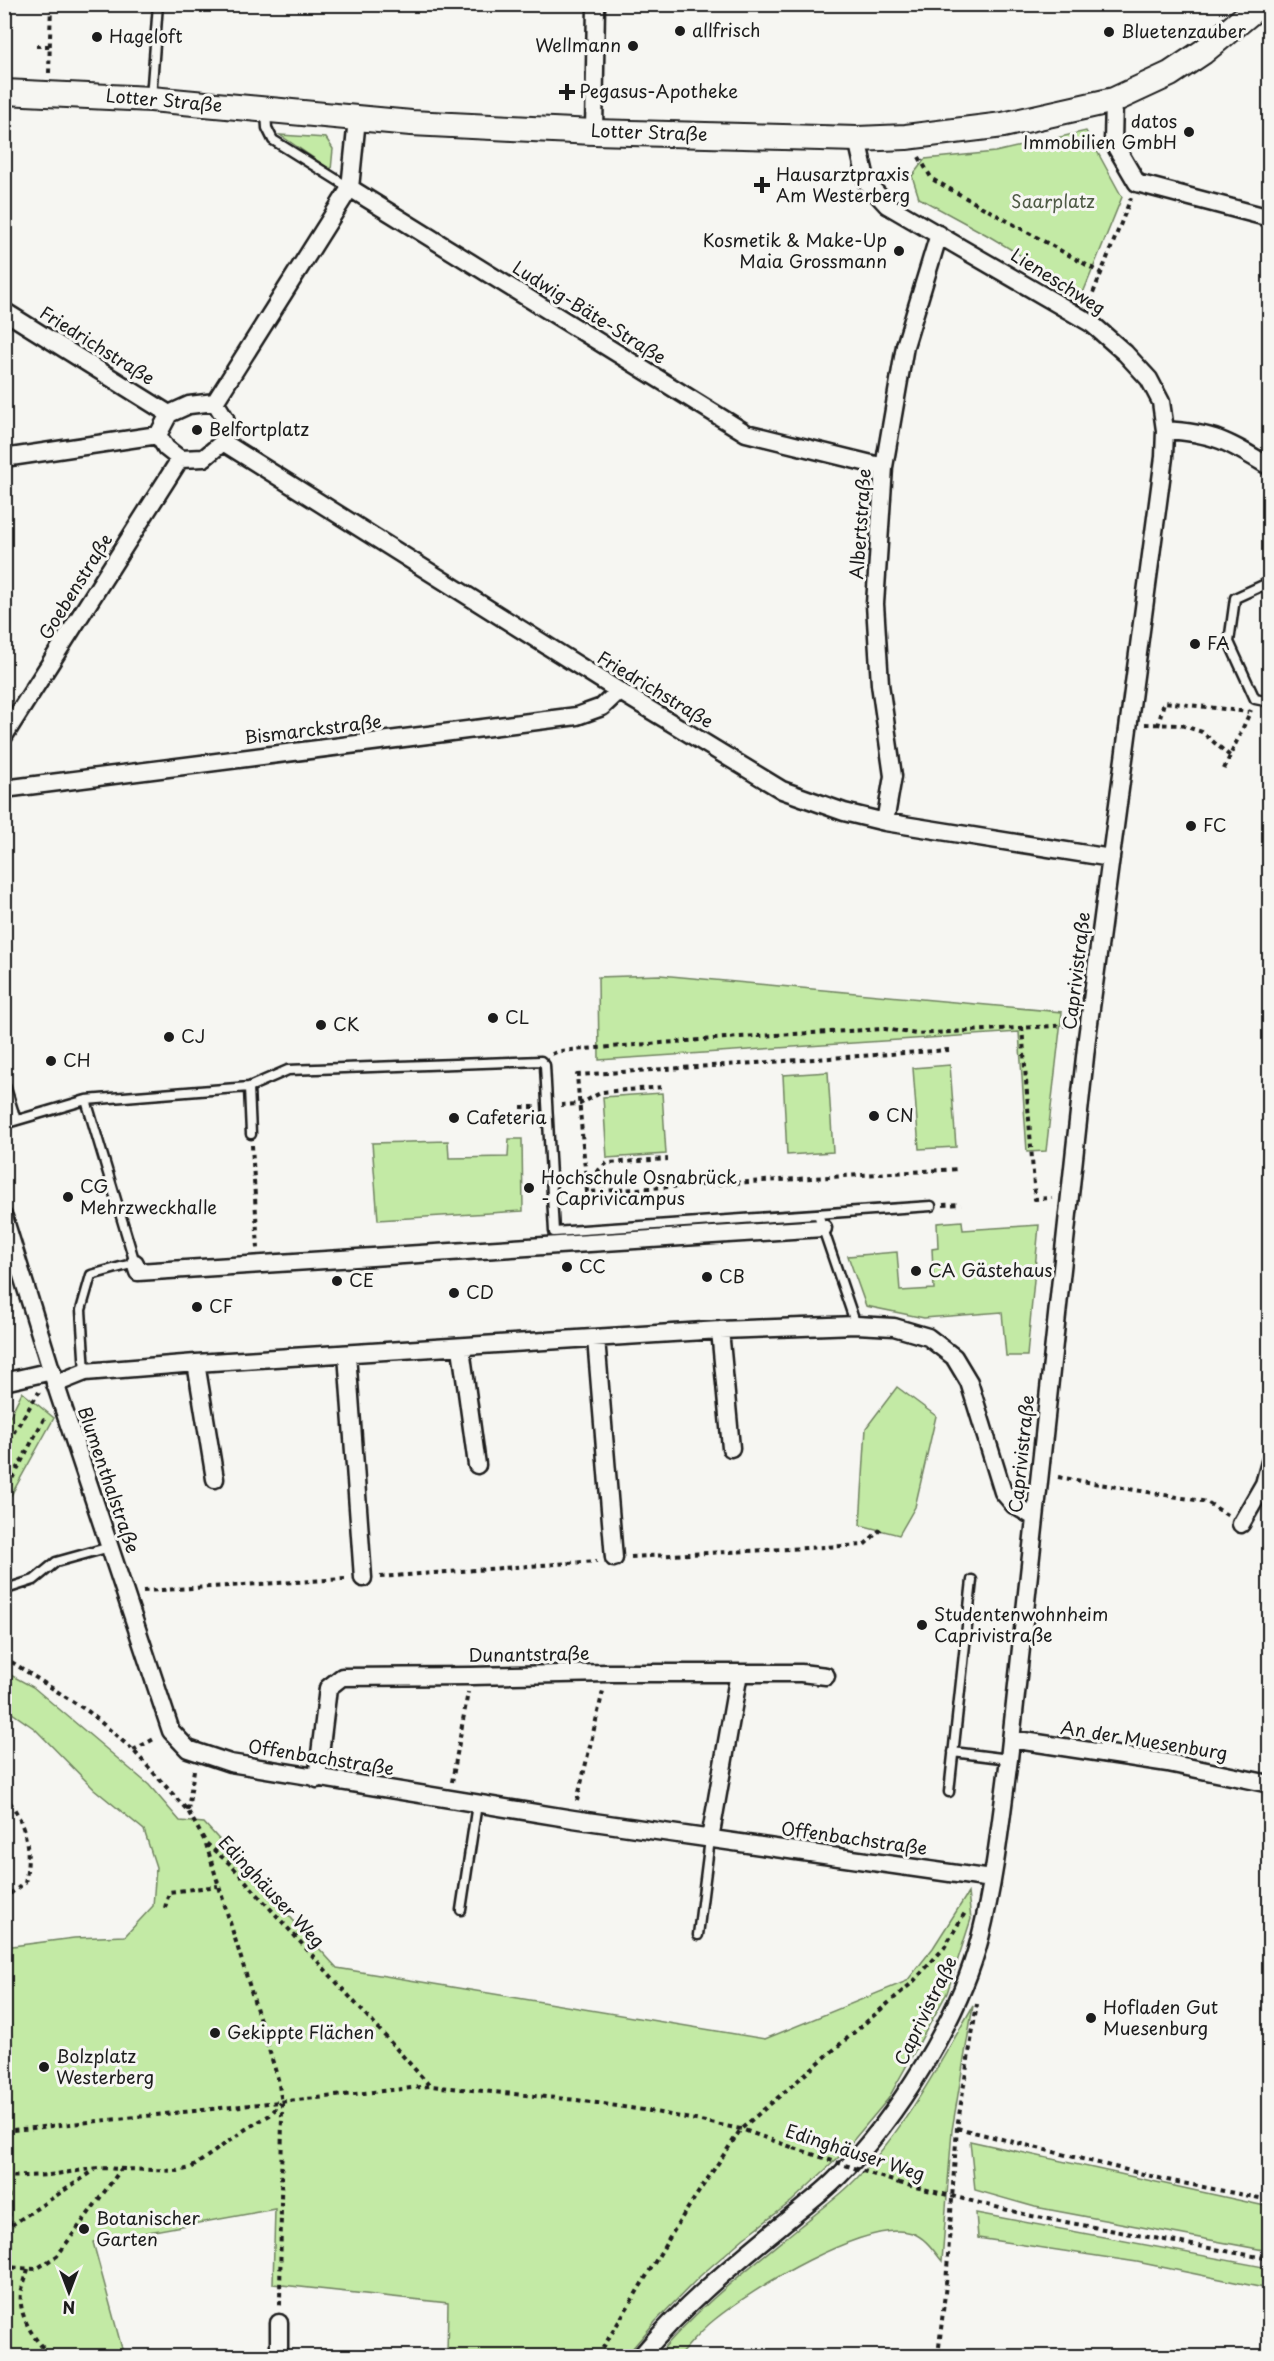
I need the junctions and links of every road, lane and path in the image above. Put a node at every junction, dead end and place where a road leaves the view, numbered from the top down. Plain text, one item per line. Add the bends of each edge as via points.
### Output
1 (51, 4) edge
2 (159, 4) edge
3 (596, 4) edge
4 (1262, 4) edge
5 (36, 46) dead end
6 (52, 46) dead end
7 (4, 92) edge
8 (48, 93) junction
9 (151, 99) junction
10 (1114, 100) junction
11 (266, 111) junction
12 (357, 119) junction
13 (594, 132) junction
14 (906, 137) junction
15 (856, 139) junction
16 (1137, 183) junction
17 (350, 188) junction
18 (1269, 218) edge
19 (939, 234) junction
20 (1101, 273) junction
21 (1090, 301) dead end
22 (4, 311) edge
23 (215, 402) junction
24 (169, 414) junction
25 (1166, 430) junction
26 (158, 435) junction
27 (223, 442) junction
28 (4, 458) edge
29 (180, 459) junction
30 (884, 467) junction
31 (1269, 467) edge
32 (1269, 582) edge
33 (619, 691) junction
34 (1269, 702) edge
35 (1250, 712) dead end
36 (1245, 721) dead end
37 (1129, 722) junction
38 (1158, 726) junction
39 (4, 736) edge
40 (1230, 756) junction
41 (1224, 769) dead end
42 (4, 789) edge
43 (885, 822) junction
44 (1111, 858) junction
45 (1089, 1024) junction
46 (1022, 1028) junction
47 (948, 1050) dead end
48 (559, 1051) dead end
49 (4, 1082) edge
50 (249, 1087) junction
51 (664, 1087) dead end
52 (602, 1092) dead end
53 (86, 1100) junction
54 (16, 1120) junction
55 (4, 1124) edge
56 (251, 1134) joint
57 (668, 1159) dead end
58 (957, 1169) dead end
59 (586, 1180) junction
60 (551, 1183) junction
61 (1035, 1199) dead end
62 (931, 1206) dead end
63 (4, 1217) edge
64 (820, 1221) junction
65 (135, 1263) junction
66 (260, 1264) junction
67 (856, 1325) junction
68 (720, 1330) junction
69 (596, 1338) junction
70 (461, 1348) junction
71 (346, 1354) junction
72 (196, 1363) junction
73 (85, 1372) junction
74 (4, 1382) edge
75 (55, 1382) junction
76 (4, 1448) edge
77 (731, 1448) dead end
78 (1269, 1462) edge
79 (477, 1466) dead end
80 (1039, 1474) junction
81 (215, 1479) dead end
82 (4, 1494) edge
83 (1034, 1517) junction
84 (1240, 1524) joint
85 (881, 1529) dead end
86 (110, 1547) junction
87 (614, 1558) joint
88 (363, 1578) dead end
89 (972, 1580) dead end
90 (6, 1588) dead end
91 (4, 1657) edge
92 (608, 1673) junction
93 (739, 1673) junction
94 (471, 1676) junction
95 (825, 1676) dead end
96 (171, 1731) junction
97 (1011, 1739) junction
98 (133, 1750) junction
99 (191, 1751) junction
100 (953, 1752) junction
101 (1009, 1759) junction
102 (317, 1779) junction
103 (1269, 1784) edge
104 (949, 1792) dead end
105 (4, 1795) edge
106 (449, 1798) junction
107 (477, 1804) junction
108 (188, 1811) junction
109 (573, 1819) junction
110 (710, 1839) junction
111 (206, 1844) junction
112 (992, 1879) junction
113 (218, 1886) junction
114 (4, 1894) edge
115 (969, 1907) dead end
116 (165, 1908) dead end
117 (461, 1910) dead end
118 (698, 1935) dead end
119 (976, 1995) dead end
120 (430, 2086) junction
121 (282, 2103) junction
122 (957, 2128) junction
123 (741, 2129) junction
124 (4, 2131) edge
125 (98, 2168) junction
126 (122, 2168) junction
127 (4, 2177) edge
128 (4, 2187) edge
129 (952, 2198) junction
130 (1269, 2200) edge
131 (10, 2225) junction
132 (4, 2230) edge
133 (1269, 2259) edge
134 (4, 2267) edge
135 (28, 2269) junction
136 (279, 2323) joint
137 (51, 2356) edge
138 (279, 2356) edge
139 (598, 2356) edge
140 (640, 2356) edge
141 (938, 2356) edge

1 - 8 path
2 - 9 lane
3 - 13 street
4 - 10 street, Lotter Straße via 1170,74
5 - 6 path, bridge
7 - 8 street, Lotter Straße
8 - 9 street, Lotter Straße
9 - 11 street, Lotter Straße
10 - 14 street, Lotter Straße via 1003,125
10 - 16 street via 1113,142
11 - 12 street, Lotter Straße
11 - 17 lane via 267,128 273,140
12 - 13 street, Lotter Straße
12 - 17 street
13 - 15 street, Lotter Straße
14 - 15 street, Lotter Straße
14 - 20 path via 932,179
15 - 19 street, Lieneschweg via 867,183 887,205
16 - 18 street
16 - 20 path
17 - 23 street
17 - 30 street, Ludwig-Bäte-Straße via 746,433
19 - 25 street, Lieneschweg via 1092,324 1149,379 1161,402
19 - 30 street, Albertstraße via 905,346
20 - 21 path
22 - 24 street, Friedrichstraße
23 - 24 street via 189,405
23 - 27 street via 225,418
24 - 26 street
25 - 31 street via 1219,438
25 - 37 street, Caprivistraße
26 - 28 street
26 - 29 street
27 - 29 street via 204,458
27 - 33 street, Friedrichstraße
29 - 39 street, Goebenstraße
30 - 43 street, Albertstraße via 875,604 880,684 893,776
32 - 34 lane via 1235,598 1229,642 1256,699
33 - 42 street, Bismarckstraße via 602,707 577,716
33 - 43 street, Friedrichstraße via 782,790
35 - 38 path via 1164,702
36 - 40 path
37 - 38 path
37 - 44 street, Caprivistraße
38 - 40 path via 1181,725 1202,732
40 - 41 path
43 - 44 street, Friedrichstraße
44 - 45 street, Caprivistraße
45 - 46 path
45 - 80 street, Caprivistraße
46 - 48 path via 917,1034 885,1029
46 - 61 path
47 - 59 path via 577,1074
49 - 54 lane
50 - 53 lane
50 - 56 lane
50 - 60 lane via 288,1070 541,1060 545,1065
51 - 52 path
53 - 54 lane
53 - 65 lane
54 - 55 lane
56 - 66 path
57 - 59 path via 607,1163
58 - 59 path via 587,1192
59 - 60 path
60 - 64 lane via 554,1232
62 - 64 lane
63 - 75 street, Blumenthalstraße
64 - 66 street
64 - 67 lane
65 - 66 street via 138,1272
65 - 73 lane via 91,1275 81,1310
67 - 68 street
67 - 83 street via 894,1327 928,1337 954,1357 969,1382 1003,1492
68 - 69 street
68 - 77 street
69 - 70 street
69 - 87 street
70 - 71 street
70 - 79 street
71 - 72 street
71 - 88 street
72 - 73 street
72 - 81 street
73 - 75 street
74 - 75 street
75 - 76 path
75 - 82 path
75 - 86 street, Blumenthalstraße
78 - 84 street via 1264,1484
80 - 83 street, Caprivistraße
80 - 84 path via 1206,1502
83 - 97 street, Caprivistraße
85 - 87 path via 864,1545
86 - 90 lane via 56,1562 34,1580
86 - 96 street, Blumenthalstraße
89 - 100 lane
91 - 98 path, Edinghäuser Weg via 89,1712
92 - 93 street, Dunantstraße
92 - 94 street, Dunantstraße
92 - 109 path
93 - 95 street, Dunantstraße
93 - 110 street
94 - 102 street, Dunantstraße via 342,1677 328,1688
94 - 106 path
96 - 98 path
96 - 99 street, Blumenthalstraße
97 - 101 street, Caprivistraße
97 - 103 street, An der Muesenburg via 1168,1763
98 - 108 path, Edinghäuser Weg
99 - 102 street, Offenbachstraße via 230,1763
99 - 108 path
100 - 101 lane
100 - 104 lane
101 - 112 street, Caprivistraße
102 - 106 street, Offenbachstraße
105 - 114 path via 25,1829 29,1865 25,1882
106 - 107 street, Offenbachstraße
107 - 109 street, Offenbachstraße
107 - 117 lane
108 - 111 path, Edinghäuser Weg
109 - 110 street, Offenbachstraße
110 - 112 street, Offenbachstraße
110 - 118 lane
111 - 113 path
111 - 120 path, Edinghäuser Weg via 231,1865
112 - 140 street, Caprivistraße via 975,1954 954,2005 932,2050 882,2126 838,2178 709,2286
113 - 116 path via 169,1892
113 - 121 path
115 - 123 path via 944,1948 914,1982
119 - 122 path
120 - 121 path, Edinghäuser Weg
120 - 123 path, Edinghäuser Weg via 577,2100
121 - 124 path, Edinghäuser Weg
121 - 126 path via 191,2168
121 - 136 path
122 - 129 path
122 - 130 path via 1167,2180
123 - 129 path, Edinghäuser Weg, bridge
123 - 139 path
125 - 126 path
125 - 127 path
125 - 131 path
126 - 135 path via 57,2256 36,2269
128 - 131 path via 8,2190
129 - 133 path, Edinghäuser Weg
129 - 141 path
131 - 132 path
134 - 135 path
135 - 137 path via 21,2295 24,2318 36,2342
136 - 138 street

